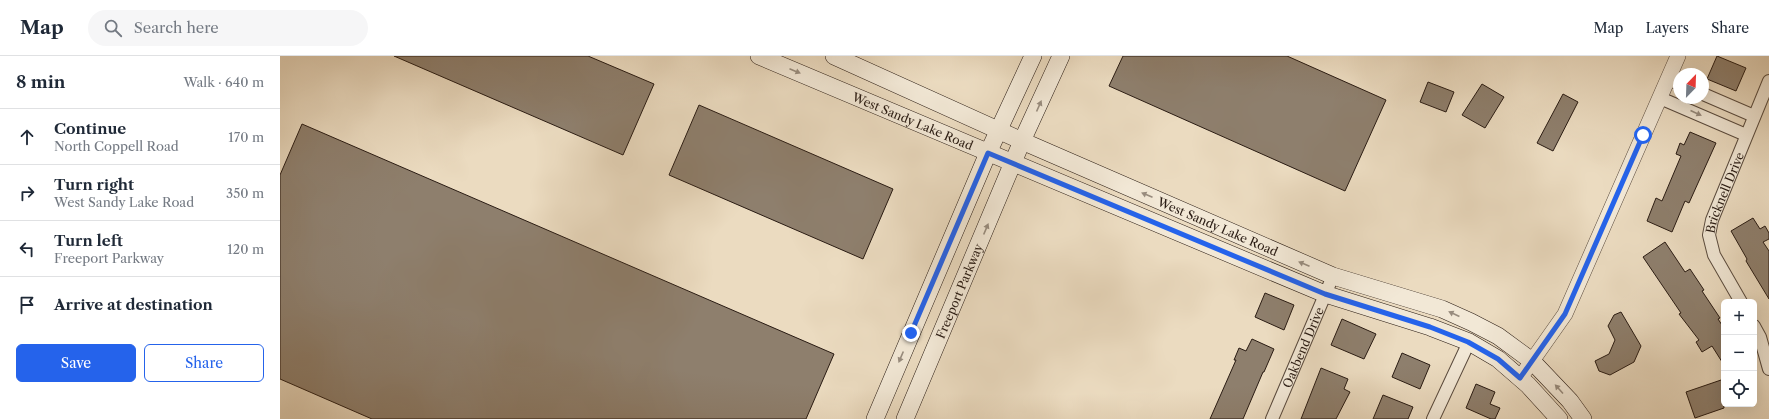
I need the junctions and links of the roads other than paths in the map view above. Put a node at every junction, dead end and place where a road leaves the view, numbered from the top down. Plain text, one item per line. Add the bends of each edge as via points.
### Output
1 (759, 56) edge
2 (834, 56) edge
3 (1033, 56) edge
4 (1061, 56) edge
5 (1678, 56) edge
6 (1676, 68) edge
7 (1769, 81) edge
8 (1673, 82) edge
9 (1709, 97) edge
10 (1660, 98) junction
11 (1754, 116) junction
12 (998, 130) junction
13 (1746, 135) junction
14 (1022, 142) junction
15 (988, 153) junction
16 (1013, 164) junction
17 (1333, 276) junction
18 (1325, 294) junction
19 (1739, 299) edge
20 (1757, 332) edge
21 (911, 333) junction
22 (1468, 342) junction
23 (936, 344) junction
24 (1532, 361) junction
25 (1769, 369) edge
26 (1520, 378) junction
27 (875, 419) edge
28 (904, 419) edge
29 (1272, 419) edge
30 (1433, 419) edge
31 (1559, 419) edge
32 (1583, 419) edge

1 -> 15 main road, West Sandy Lake Road
2 - 12 main road, West Sandy Lake Road
3 - 12 main road
14 -> 4 main road
5 - 6 street
7 - 11 street, Bricknell Drive
8 - 10 street
9 - 11 street
10 -> 13 street
10 - 24 street via 1565,314
11 - 13 street, Bricknell Drive
12 - 14 main road, West Sandy Lake Road
12 - 15 main road
13 - 19 street, Bricknell Drive via 1712,220 1709,235 1714,254
14 - 16 main road, Freeport Parkway
17 -> 14 main road, West Sandy Lake Road
15 - 16 main road, West Sandy Lake Road
15 - 21 main road
16 - 18 main road, West Sandy Lake Road
23 -> 16 main road, Freeport Parkway
17 - 18 street, Oakbend Drive
24 -> 17 main road, West Sandy Lake Road via 1498,336 1442,309
18 - 22 main road, West Sandy Lake Road via 1430,327
18 - 29 street, Oakbend Drive
20 - 25 street
21 - 23 main road
21 -> 27 main road
22 - 26 main road, West Sandy Lake Road via 1498,359
22 - 30 street
23 - 28 main road, Freeport Parkway
24 - 26 street
32 -> 24 main road, West Sandy Lake Road via 1570,401
26 - 31 main road, West Sandy Lake Road via 1542,398

